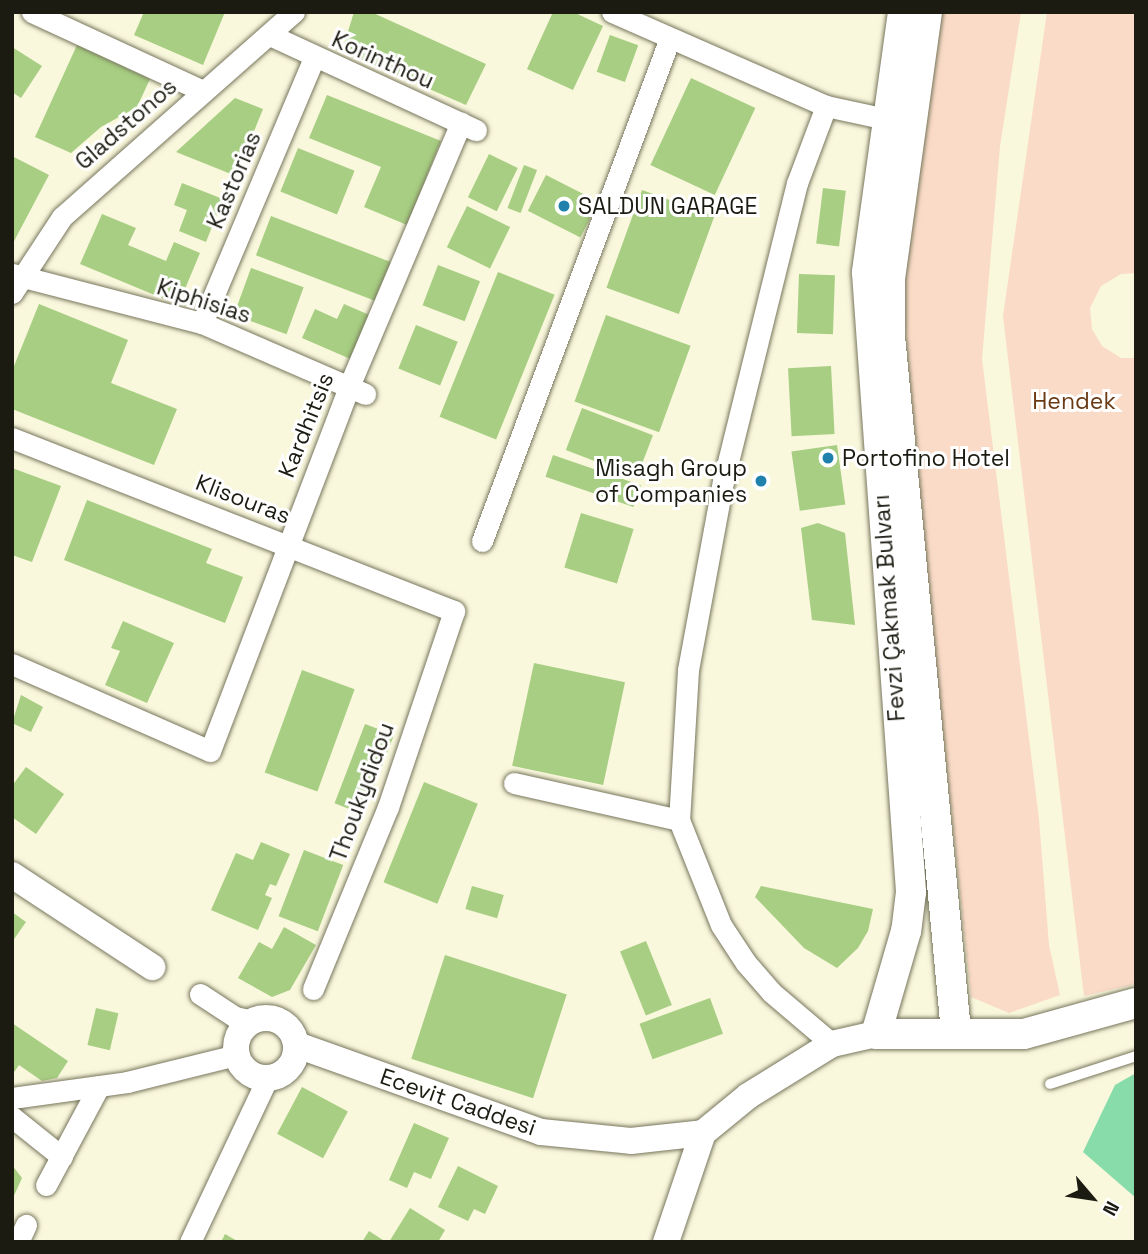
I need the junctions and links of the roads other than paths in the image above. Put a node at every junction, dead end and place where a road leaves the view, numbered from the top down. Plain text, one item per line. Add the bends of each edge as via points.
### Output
1 (32, 12) edge
2 (294, 12) edge
3 (612, 12) edge
4 (903, 12) edge
5 (928, 12) edge
6 (270, 35) junction
7 (670, 38) junction
8 (314, 58) junction
9 (203, 91) junction
10 (826, 106) junction
11 (899, 122) junction
12 (468, 127) joint
13 (15, 282) edge
14 (202, 323) junction
15 (357, 389) junction
16 (12, 438) edge
17 (482, 541) dead end
18 (287, 545) junction
19 (454, 611) joint
20 (12, 664) edge
21 (514, 783) dead end
22 (679, 820) junction
23 (12, 875) edge
24 (152, 967) dead end
25 (313, 989) dead end
26 (200, 994) dead end
27 (1136, 1003) edge
28 (252, 1021) junction
29 (956, 1032) junction
30 (876, 1034) junction
31 (832, 1044) junction
32 (297, 1045) junction
33 (236, 1055) junction
34 (1136, 1056) edge
35 (267, 1079) junction
36 (1051, 1084) dead end
37 (99, 1086) junction
38 (12, 1098) edge
39 (12, 1117) edge
40 (704, 1133) junction
41 (62, 1157) junction
42 (46, 1185) dead end
43 (190, 1242) edge
44 (666, 1242) edge

1 - 9 street
2 - 6 street, Gladstonos
3 - 7 street
4 - 11 main road, Fevzi Çakmak Bulvarı
5 - 11 main road, Fevzi Çakmak Bulvarı
6 - 8 street, Korinthou
6 - 9 street, Gladstonos
7 - 10 street
7 - 17 street
8 - 12 street, Korinthou
8 - 14 street, Kastorias
9 - 13 street, Gladstonos via 62,217
10 - 11 street
10 - 22 street via 797,183 723,481 688,670
11 - 29 main road, Fevzi Çakmak Bulvarı via 890,336
11 - 30 main road, Fevzi Çakmak Bulvarı via 867,273 911,891 906,931
12 - 15 street, Kardhitsis
13 - 14 street, Kiphisias
14 - 15 street, Kiphisias
15 - 18 street, Kardhitsis
16 - 18 street, Klisouras
18 - 19 street, Klisouras
18 - 20 street, Kardhitsis via 210,751
19 - 25 street, Thoukydidou via 388,807
21 - 22 street
22 - 31 street via 721,925 746,963 771,992
23 - 24 street
26 - 28 street via 234,1017
27 - 29 main road via 1024,1034
28 - 32 street via 281,1021
28 - 33 street via 239,1035
29 - 30 main road
30 - 31 street
31 - 40 street via 748,1096
32 - 35 street via 286,1072
32 - 40 street, Ecevit Caddesi via 541,1132 631,1141
33 - 35 street via 247,1072
33 - 37 street
34 - 36 lane
35 - 43 street
37 - 38 street
37 - 41 street
39 - 41 street
40 - 44 street
41 - 42 street

